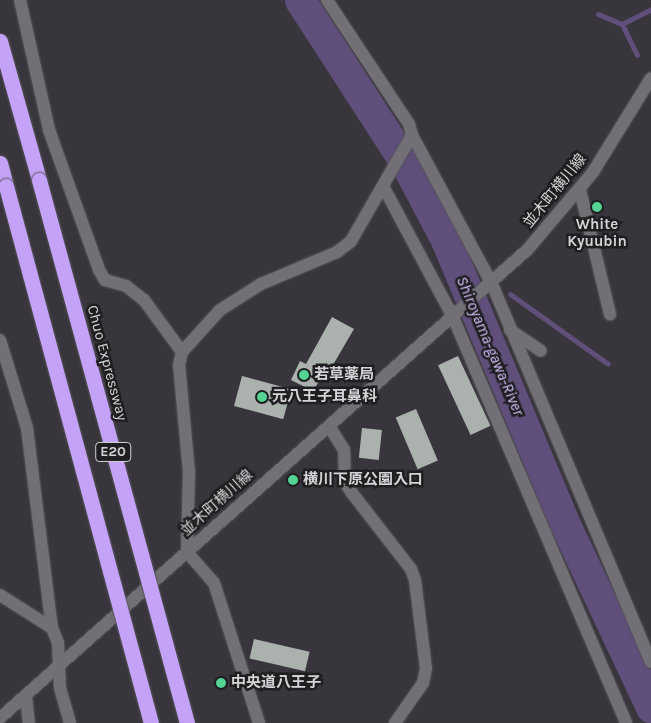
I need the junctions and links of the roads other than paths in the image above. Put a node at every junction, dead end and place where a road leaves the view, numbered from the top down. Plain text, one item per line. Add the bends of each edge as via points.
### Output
1 (20, 0) edge
2 (327, 0) edge
3 (0, 41) edge
4 (651, 78) edge
5 (410, 139) junction
6 (0, 164) edge
7 (385, 181) junction
8 (580, 190) junction
9 (489, 286) junction
10 (610, 314) dead end
11 (455, 316) junction
12 (510, 330) junction
13 (0, 340) edge
14 (540, 351) dead end
15 (182, 352) junction
16 (329, 426) junction
17 (187, 552) junction
18 (0, 595) edge
19 (52, 628) junction
20 (648, 649) edge
21 (651, 662) edge
22 (60, 664) junction
23 (26, 696) junction
24 (0, 718) edge
25 (28, 723) edge
26 (70, 723) edge
27 (151, 723) edge
28 (187, 723) edge
29 (259, 723) edge
30 (395, 723) edge
31 (626, 723) edge

1 - 15 street via 49,130 98,270 105,280 126,286 144,300
2 - 5 street via 409,124
3 - 28 highway, Chuo Expressway / E20, bridge
4 - 8 street, 並木町横川線
5 - 7 street
5 - 9 street
6 - 27 highway, E20, bridge
7 - 11 street
7 - 15 street via 350,241 337,252 261,284 220,310
8 - 9 street, 並木町横川線
8 - 10 street
9 - 11 street, 並木町横川線
9 - 12 street
11 - 16 street, 並木町横川線
11 - 31 street
12 - 14 street
12 - 20 street
13 - 19 street via 27,428
15 - 17 street via 179,365 189,472
16 - 17 street, 並木町横川線
16 - 30 street via 344,450 345,482 411,569 415,580 426,668 423,682
17 - 22 street, 並木町横川線
17 - 29 street via 214,583
18 - 19 street
19 - 22 street
20 - 21 street
22 - 23 street, 並木町横川線
22 - 26 street via 60,688
23 - 24 street, 並木町横川線
23 - 25 street

